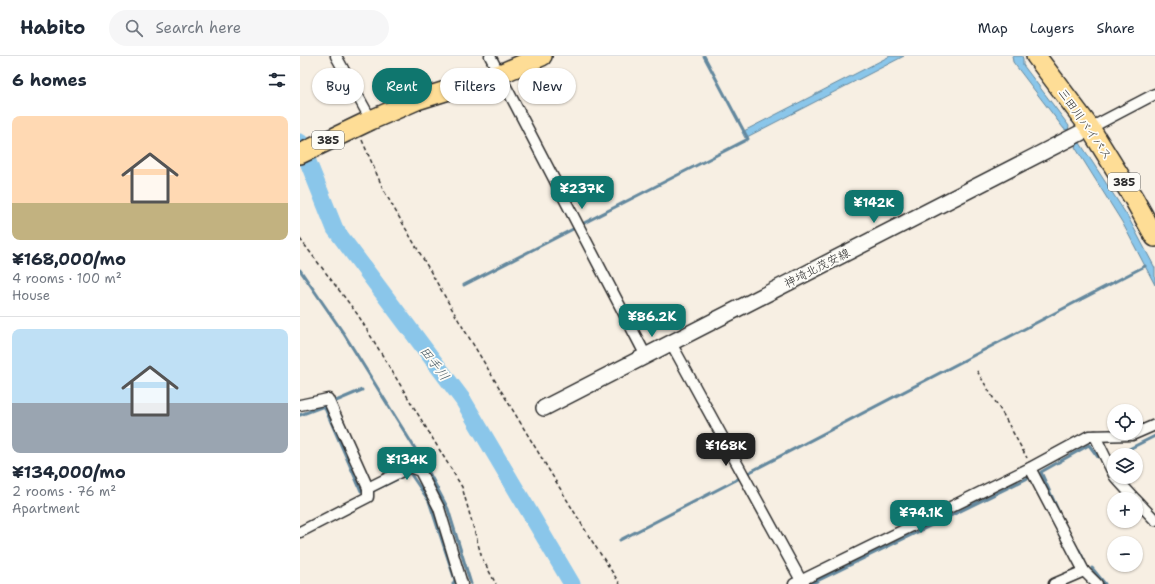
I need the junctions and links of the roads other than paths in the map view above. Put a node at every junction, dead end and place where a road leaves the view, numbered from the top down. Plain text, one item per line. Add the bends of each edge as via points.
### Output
1 (336, 56) edge
2 (490, 56) edge
3 (542, 56) edge
4 (1036, 56) edge
5 (497, 68) edge
6 (510, 70) edge
7 (440, 93) edge
8 (510, 93) edge
9 (1155, 94) edge
10 (363, 123) junction
11 (1090, 128) junction
12 (300, 154) edge
13 (1155, 237) edge
14 (671, 343) junction
15 (646, 356) junction
16 (300, 405) edge
17 (544, 408) dead end
18 (1155, 426) edge
19 (1095, 436) junction
20 (1107, 461) edge
21 (1030, 468) junction
22 (1121, 484) edge
23 (368, 488) junction
24 (1128, 492) edge
25 (1143, 508) edge
26 (1155, 520) edge
27 (300, 532) edge
28 (1084, 571) junction
29 (799, 583) edge
30 (462, 584) edge
31 (1054, 584) edge
32 (1097, 584) edge

1 - 10 street
2 - 5 street
3 - 6 highway, 385
4 - 11 highway, 三田川バイパス / 385
7 - 10 highway, 385
8 - 15 street
9 - 11 street
10 - 12 highway, 385
11 - 13 highway, 三田川バイパス / 385
11 - 14 main road, 神埼北茂安線
14 - 15 main road, 神埼北茂安線
14 - 29 street
15 - 17 main road, 神埼北茂安線
16 - 23 street via 328,399
18 - 19 street via 1132,435
19 - 20 street
19 - 21 street via 1089,436
21 - 28 street
21 - 29 street
22 - 24 street
23 - 27 street via 368,497
23 - 30 street via 410,467 420,470 439,508
25 - 26 street
28 - 31 street
28 - 32 street

